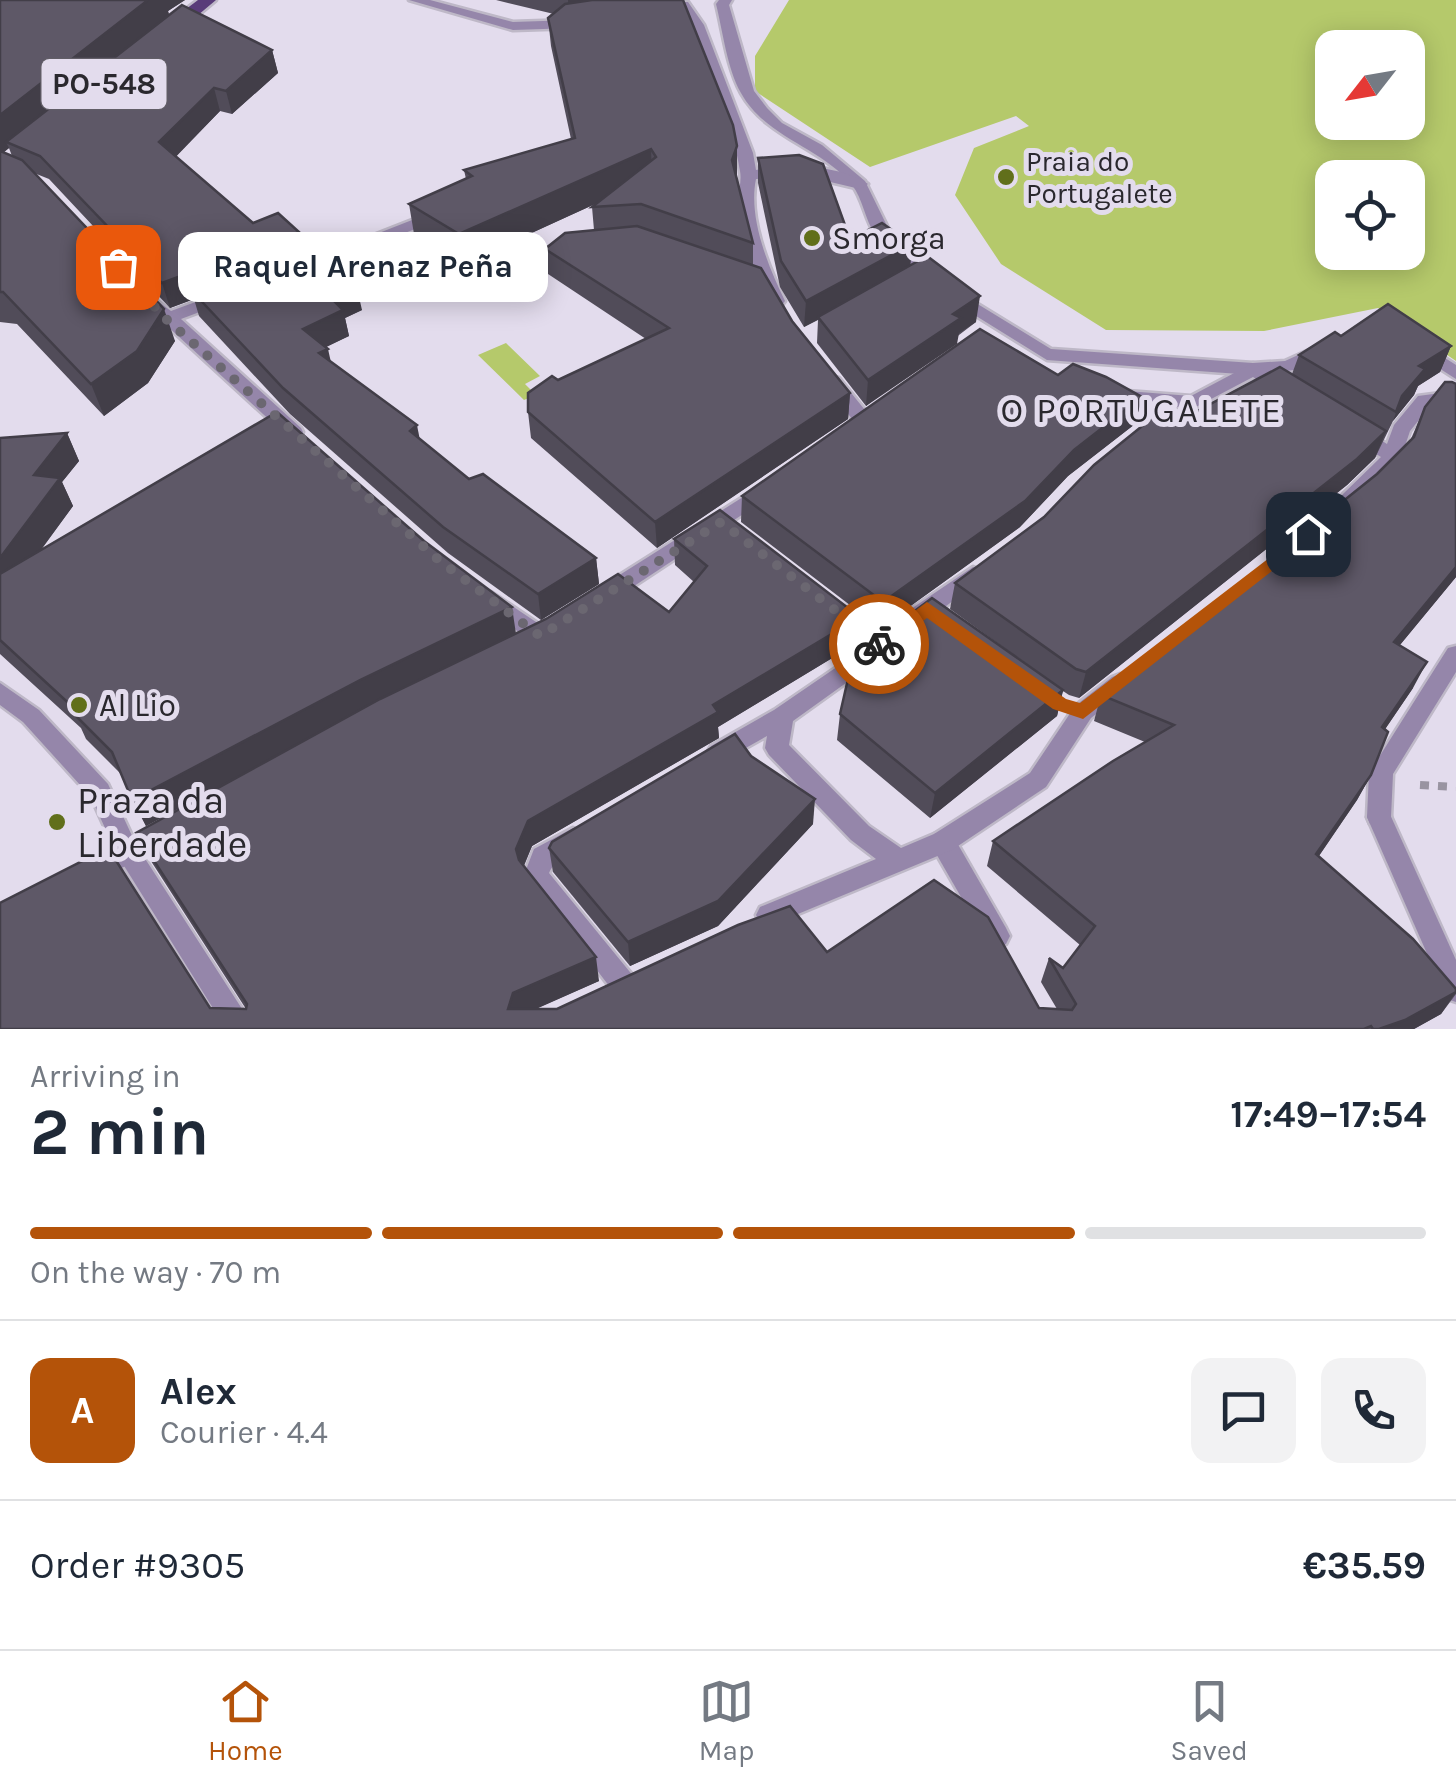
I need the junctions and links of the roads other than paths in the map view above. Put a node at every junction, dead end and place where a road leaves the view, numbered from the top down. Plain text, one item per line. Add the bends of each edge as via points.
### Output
1 (208, 0) edge
2 (415, 0) edge
3 (726, 0) edge
4 (685, 3) edge
5 (666, 8) edge
6 (591, 21) edge
7 (152, 44) edge
8 (750, 176) junction
9 (860, 184) junction
10 (435, 216) edge
11 (292, 270) edge
12 (130, 280) edge
13 (751, 280) edge
14 (769, 288) junction
15 (238, 291) edge
16 (783, 315) edge
17 (166, 319) junction
18 (1410, 340) edge
19 (1326, 347) edge
20 (1017, 362) edge
21 (821, 367) edge
22 (1253, 369) junction
23 (1456, 373) edge
24 (1050, 377) edge
25 (1087, 388) edge
26 (1300, 398) edge
27 (1456, 398) edge
28 (1194, 402) junction
29 (1331, 418) edge
30 (863, 419) edge
31 (1162, 420) edge
32 (310, 446) edge
33 (1393, 456) junction
34 (784, 476) edge
35 (1328, 516) edge
36 (986, 567) edge
37 (468, 582) edge
38 (823, 601) edge
39 (589, 605) edge
40 (540, 635) edge
41 (882, 646) junction
42 (1456, 654) edge
43 (1142, 666) edge
44 (0, 692) edge
45 (1059, 704) edge
46 (1083, 712) junction
47 (782, 716) junction
48 (696, 766) edge
49 (178, 826) edge
50 (594, 827) edge
51 (943, 842) junction
52 (128, 854) junction
53 (896, 859) junction
54 (96, 870) edge
55 (753, 924) edge
56 (1011, 961) edge
57 (625, 986) edge
58 (1456, 990) edge
59 (241, 1029) edge

1 - 7 main road, PO-548
2 - 6 street via 513,26
3 - 9 street via 731,46 747,91 777,126
4 - 5 street
4 - 8 street
8 - 9 street via 812,170
8 - 14 street via 744,189
9 - 22 street via 883,234 920,276 1046,354
10 - 11 street
12 - 17 street
13 - 14 street
14 - 16 street
15 - 17 street
17 - 32 street
18 - 23 street
19 - 22 street via 1288,366
20 - 24 street
21 - 30 street
22 - 26 street
22 - 28 street
25 - 28 street via 1124,398
27 - 33 street via 1426,400 1401,429
28 - 31 street
29 - 33 street
33 - 35 street
34 - 39 street via 728,528
36 - 41 street via 935,614
37 - 40 street
38 - 41 street
41 - 47 street
42 - 58 street via 1381,773 1378,817
43 - 46 street
44 - 52 street via 32,716 100,791
45 - 46 street
46 - 51 street via 1038,780
47 - 48 street
47 - 53 street via 777,748
49 - 52 street
50 - 57 street via 543,857 536,876
51 - 53 street
51 - 56 street
52 - 54 street
52 - 59 street
53 - 55 street

